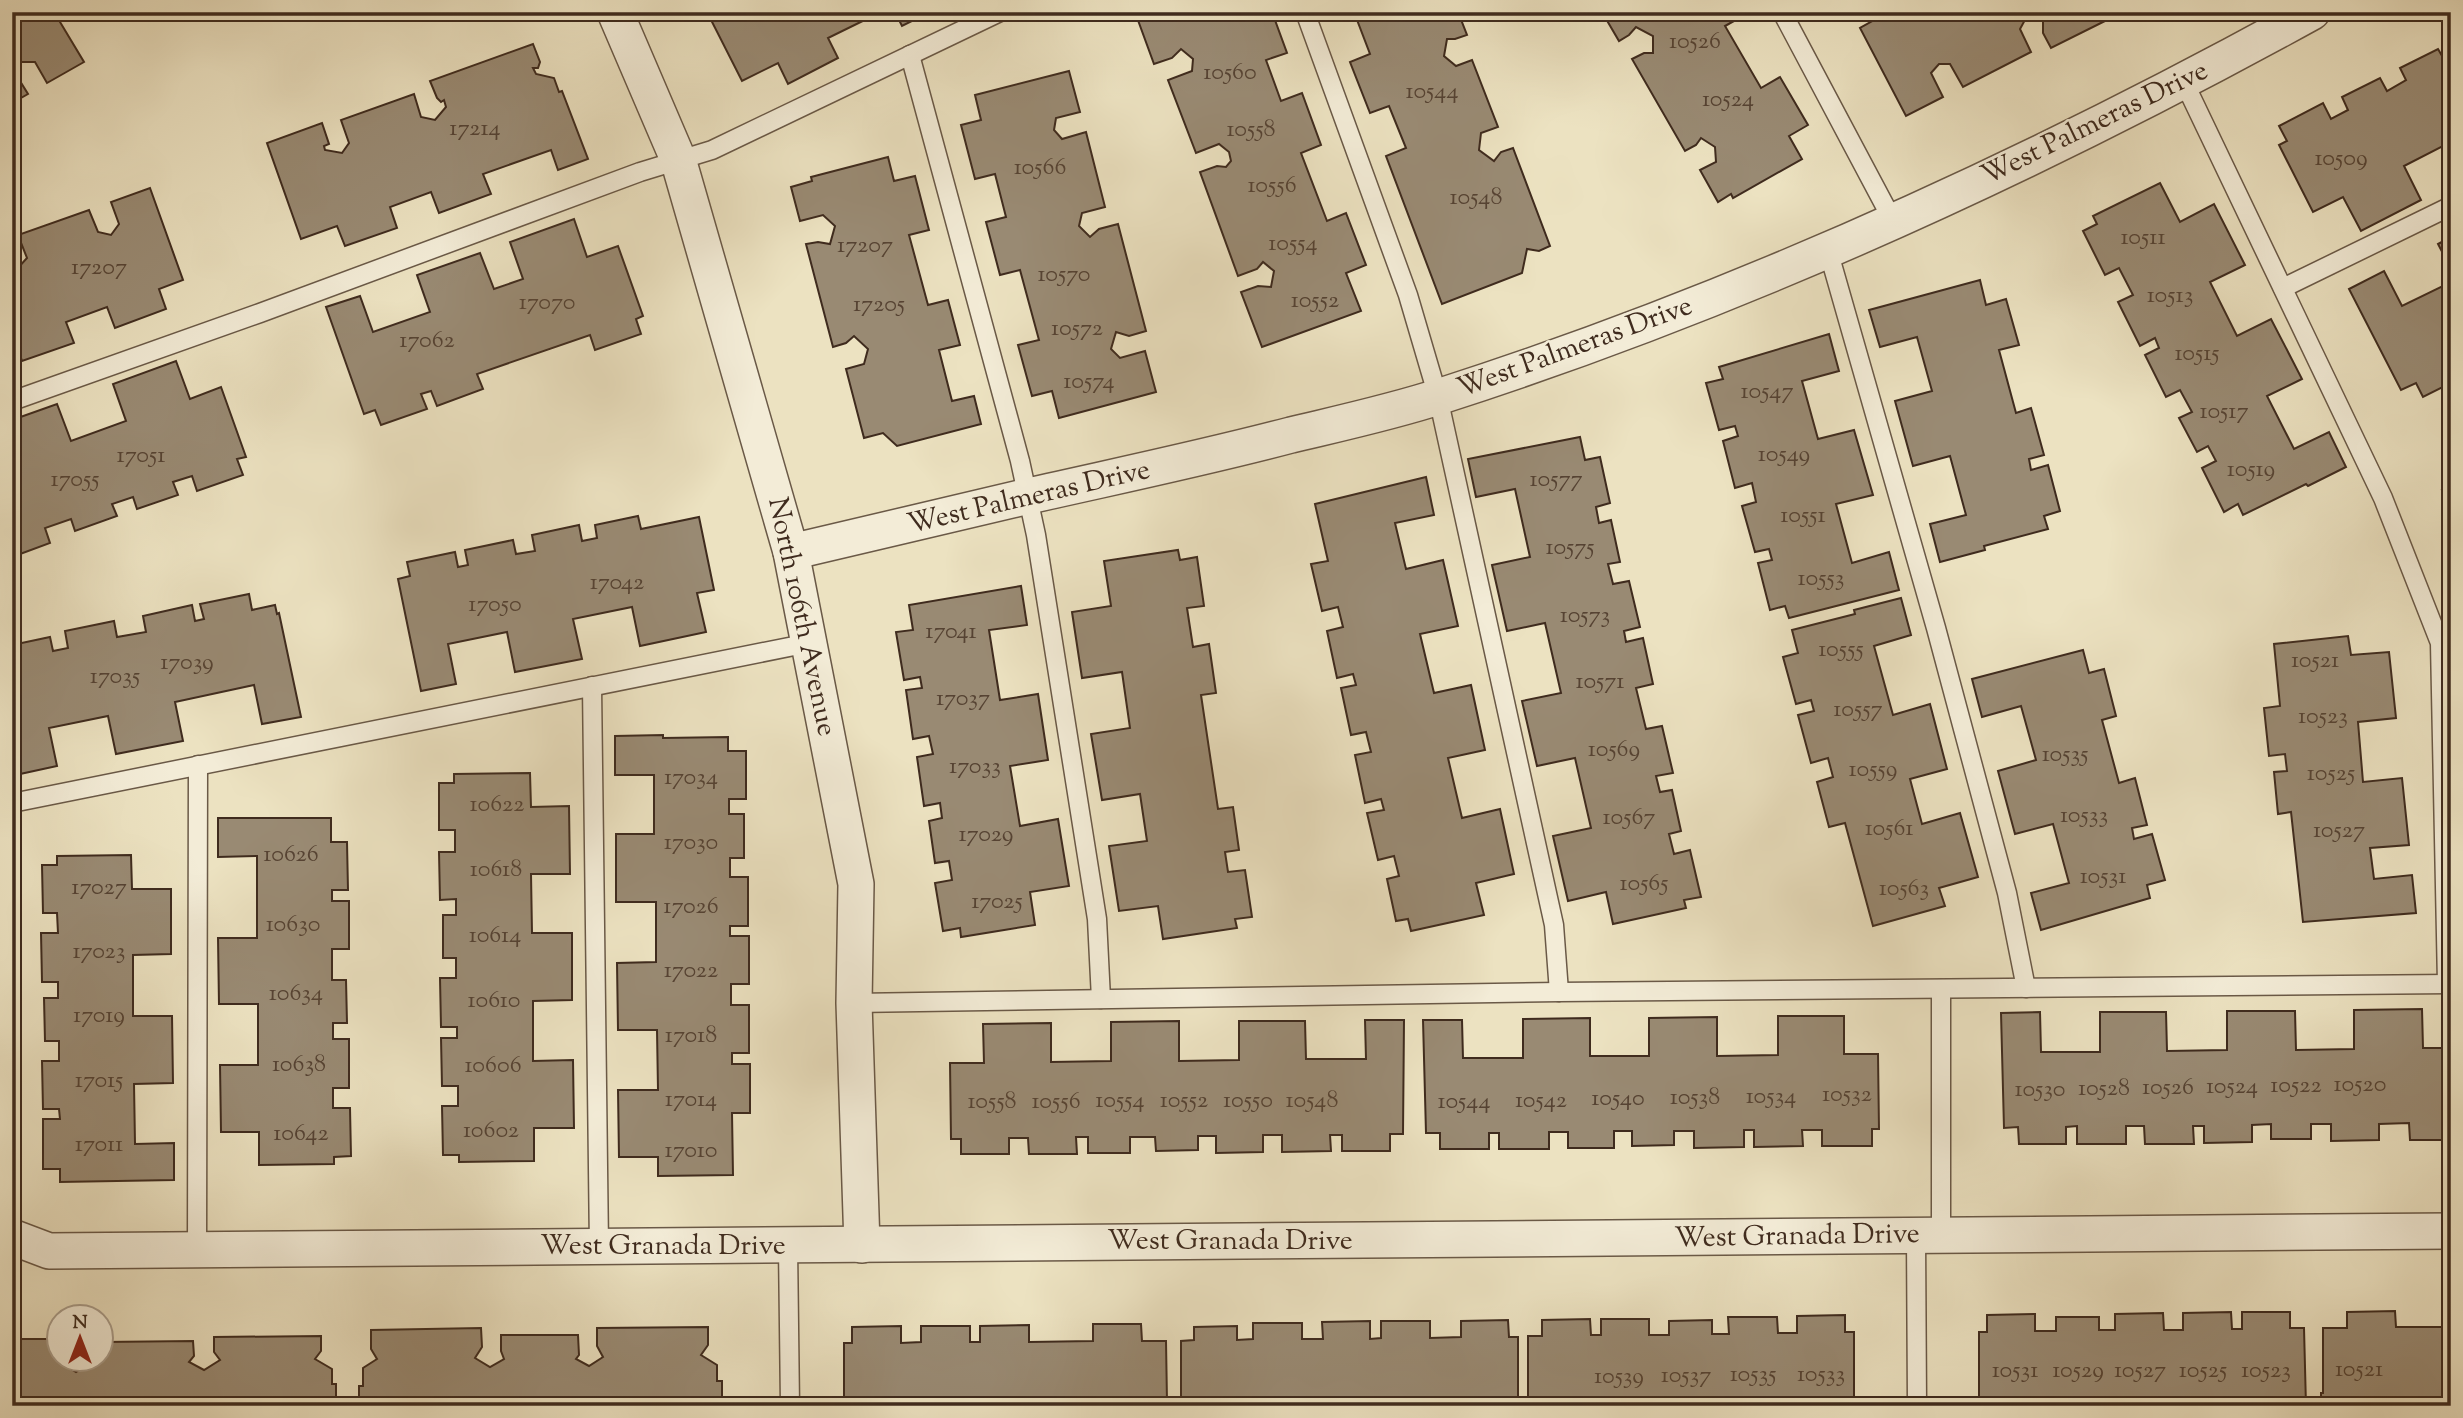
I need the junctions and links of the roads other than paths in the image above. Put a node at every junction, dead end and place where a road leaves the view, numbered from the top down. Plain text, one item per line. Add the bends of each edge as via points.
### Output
1 (615, 12) edge
2 (1000, 12) edge
3 (1305, 12) edge
4 (2312, 12) edge
5 (1784, 13) edge
6 (910, 55) junction
7 (2184, 82) junction
8 (678, 159) junction
9 (2451, 206) edge
10 (1893, 220) junction
11 (1828, 250) junction
12 (2283, 288) junction
13 (1438, 397) junction
14 (12, 401) edge
15 (1027, 496) junction
16 (791, 552) junction
17 (2446, 640) edge
18 (809, 643) junction
19 (592, 686) junction
20 (198, 765) junction
21 (12, 803) edge
22 (2449, 984) edge
23 (2025, 988) junction
24 (1941, 989) junction
25 (1559, 992) junction
26 (1101, 999) junction
27 (854, 1003) junction
28 (2451, 1231) edge
29 (1928, 1236) junction
30 (12, 1237) edge
31 (862, 1245) junction
32 (788, 1246) junction
33 (598, 1247) junction
34 (197, 1250) junction
35 (790, 1406) edge
36 (1917, 1406) edge

1 - 8 street, North 106th Avenue
2 - 6 lane
3 - 13 lane via 1408,295
4 - 7 street, West Palmeras Drive
5 - 10 lane
6 - 8 lane via 712,150
6 - 15 lane
7 - 10 street, West Palmeras Drive
7 - 12 lane
8 - 14 lane
8 - 16 street, North 106th Avenue
9 - 12 lane
10 - 11 street, West Palmeras Drive
11 - 13 street, West Palmeras Drive via 1657,320
11 - 23 lane via 2007,893
12 - 17 lane
13 - 15 street, West Palmeras Drive via 1196,460
13 - 25 lane via 1554,925
15 - 16 street, West Palmeras Drive
15 - 26 lane via 1097,919
16 - 18 street, North 106th Avenue
17 - 22 lane
18 - 19 lane
18 - 27 street, North 106th Avenue via 856,884
19 - 20 lane
19 - 33 lane
20 - 21 lane
20 - 34 lane
22 - 23 lane
23 - 24 lane
24 - 25 lane
24 - 29 lane
25 - 26 lane
26 - 27 lane
27 - 31 street, North 106th Avenue
28 - 29 street, West Granada Drive
29 - 31 street, West Granada Drive
29 - 36 lane
30 - 34 street, West Granada Drive via 49,1251
31 - 32 street, West Granada Drive
32 - 33 street, West Granada Drive
32 - 35 lane
33 - 34 street, West Granada Drive

